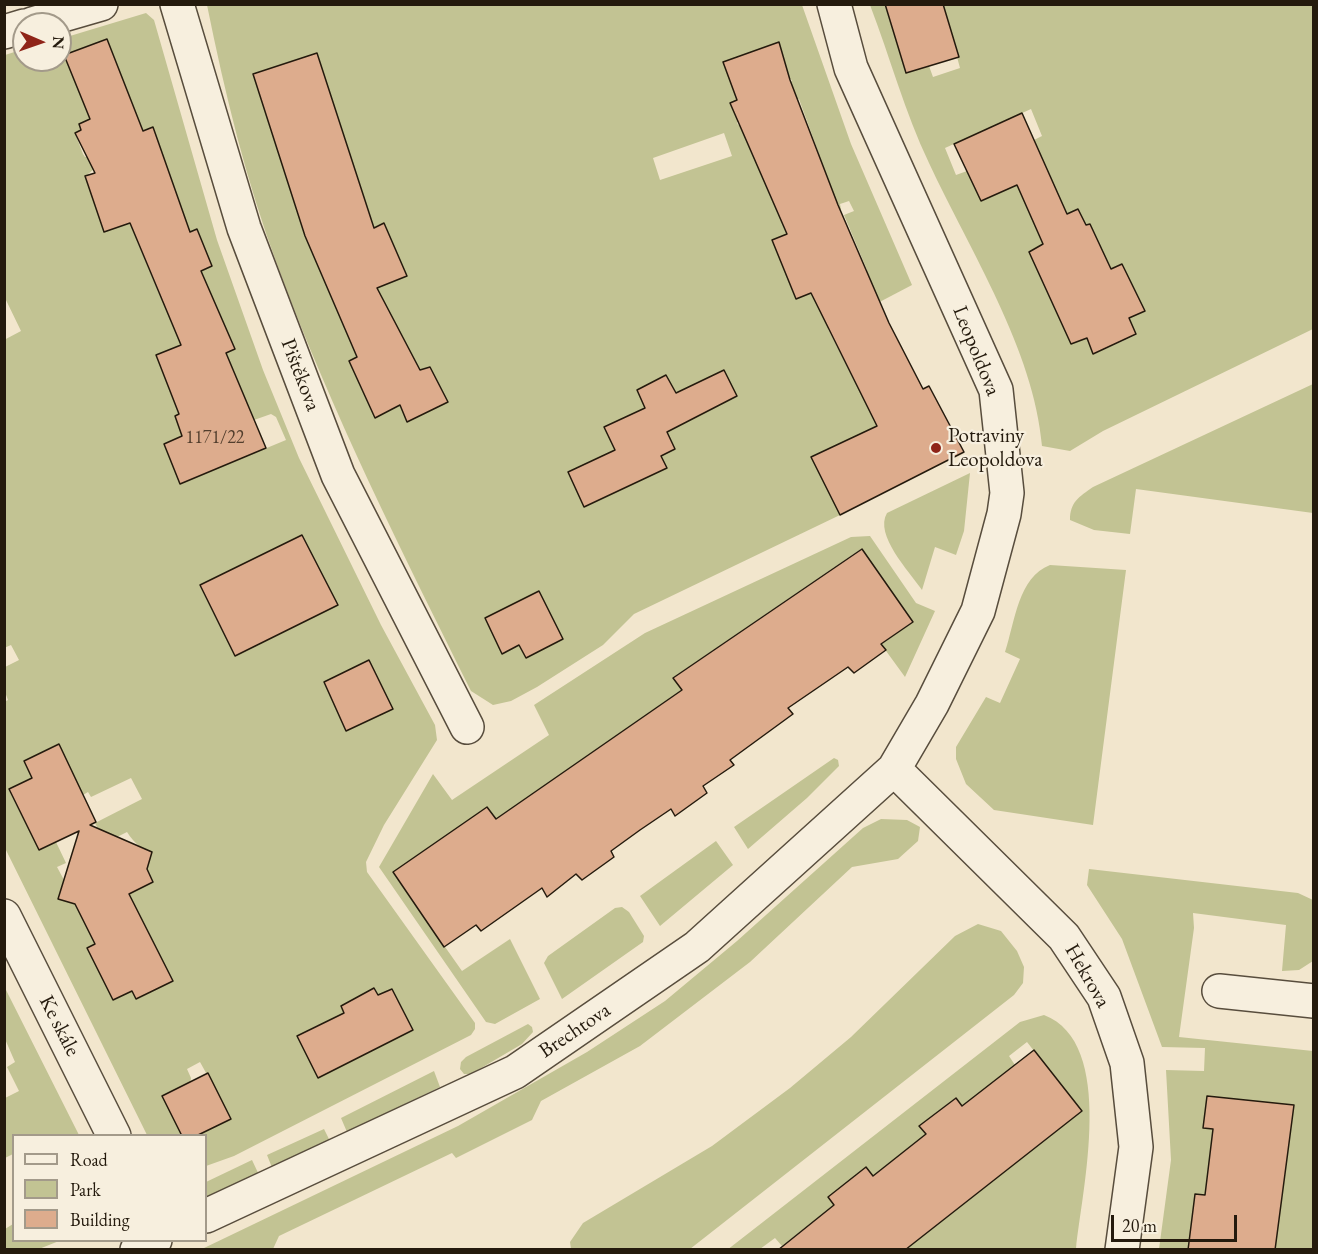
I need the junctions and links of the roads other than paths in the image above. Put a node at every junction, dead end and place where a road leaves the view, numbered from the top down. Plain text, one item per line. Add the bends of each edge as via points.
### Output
1 (101, 4) edge
2 (177, 4) edge
3 (834, 4) edge
4 (72, 12) edge
5 (467, 727) dead end
6 (894, 769) junction
7 (4, 916) edge
8 (1219, 991) dead end
9 (1314, 1001) edge
10 (113, 1134) edge
11 (207, 1216) edge
12 (151, 1242) edge
13 (137, 1250) edge
14 (1122, 1250) edge

1 - 4 street
2 - 5 street, Pištěkova via 244,228 338,476
3 - 6 street, Leopoldova via 851,68 996,390 1007,493 978,611 932,704
6 - 11 street, Brechtova via 697,947 515,1072
6 - 14 street, Hekrova via 1064,937 1104,997 1127,1064 1136,1148
7 - 10 street, Ke skále
8 - 9 street
12 - 13 street

